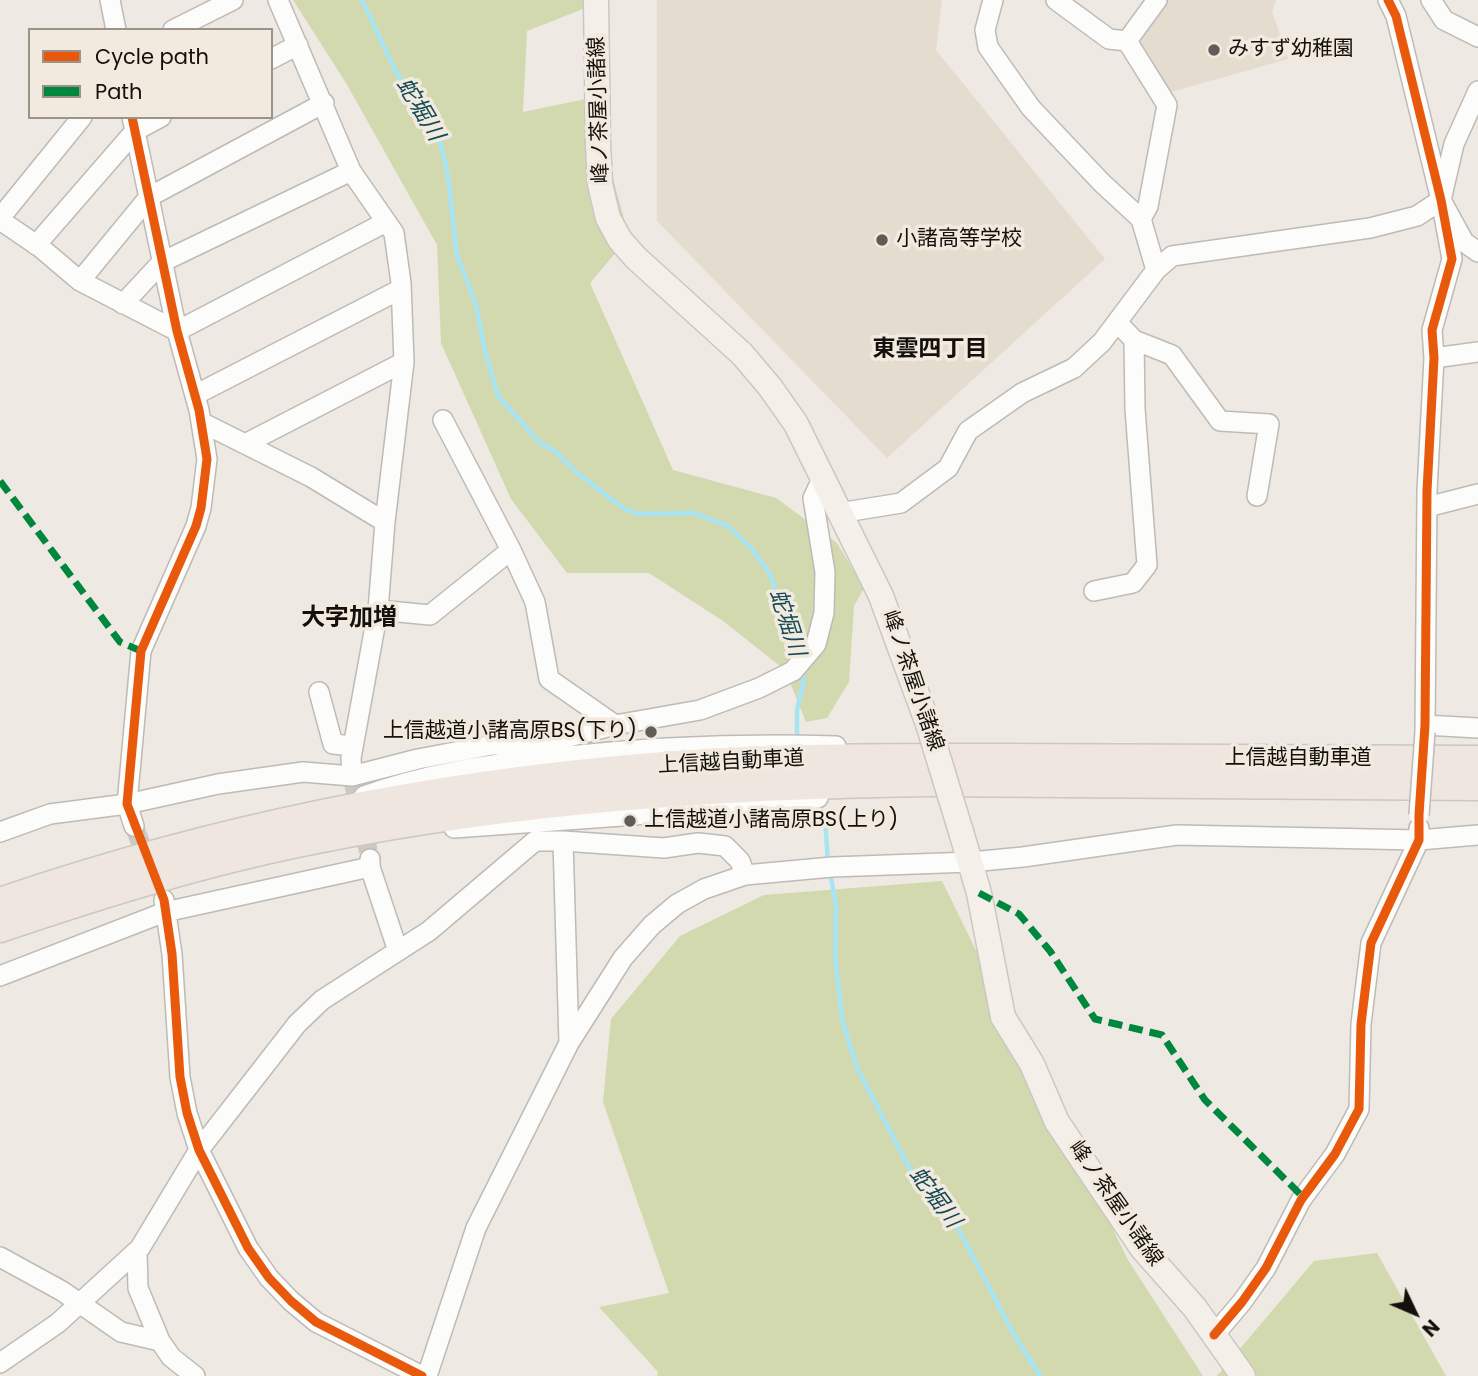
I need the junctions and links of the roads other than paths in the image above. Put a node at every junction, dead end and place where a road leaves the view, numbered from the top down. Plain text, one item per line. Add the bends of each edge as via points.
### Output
1 (110, 0) edge
2 (233, 0) edge
3 (278, 0) edge
4 (596, 0) edge
5 (993, 0) edge
6 (1056, 0) edge
7 (1157, 0) edge
8 (1388, 0) edge
9 (1431, 0) edge
10 (116, 28) edge
11 (177, 28) edge
12 (1478, 37) edge
13 (1127, 41) junction
14 (298, 45) junction
15 (273, 58) edge
16 (1478, 91) edge
17 (324, 103) junction
18 (80, 119) edge
19 (153, 119) edge
20 (134, 124) edge
21 (351, 171) junction
22 (149, 197) junction
23 (1441, 200) junction
24 (0, 219) edge
25 (1142, 219) junction
26 (386, 222) junction
27 (36, 245) junction
28 (1478, 252) edge
29 (162, 262) junction
30 (1156, 270) junction
31 (80, 281) junction
32 (401, 289) junction
33 (124, 304) junction
34 (1117, 322) junction
35 (177, 331) junction
36 (1134, 340) junction
37 (1478, 352) edge
38 (1434, 358) junction
39 (404, 362) junction
40 (195, 395) junction
41 (443, 420) dead end
42 (201, 422) junction
43 (245, 444) junction
44 (823, 477) junction
45 (1478, 494) edge
46 (1257, 496) dead end
47 (1427, 507) junction
48 (839, 513) junction
49 (385, 522) junction
50 (511, 550) junction
51 (1094, 591) dead end
52 (378, 610) junction
53 (320, 692) dead end
54 (615, 724) junction
55 (1425, 728) junction
56 (1478, 728) edge
57 (353, 746) junction
58 (1478, 760) edge
59 (836, 771) junction
60 (776, 773) junction
61 (352, 776) junction
62 (1478, 786) edge
63 (127, 804) junction
64 (134, 826) tunnel mouth
65 (310, 828) junction
66 (0, 832) edge
67 (1478, 835) edge
68 (1419, 840) junction
69 (563, 841) junction
70 (971, 862) junction
71 (745, 875) junction
72 (0, 902) edge
73 (164, 906) junction
74 (0, 928) edge
75 (398, 951) junction
76 (0, 976) edge
77 (569, 1043) junction
78 (199, 1150) junction
79 (137, 1252) junction
80 (0, 1257) edge
81 (81, 1303) junction
82 (1214, 1335) junction
83 (160, 1341) junction
84 (0, 1363) edge
85 (195, 1376) edge
86 (422, 1376) edge
87 (427, 1376) edge
88 (1243, 1376) edge

1 - 10 street
2 - 11 street
3 - 14 street
4 - 44 main road, 峰ノ茶屋小諸線 via 600,184 608,218 636,258 742,354 770,387 796,424
5 - 25 street via 985,30 988,47 1031,108
6 - 13 street via 1109,39
7 - 13 street
8 - 23 street via 1396,16
9 - 12 street via 1444,20
13 - 25 street via 1167,105
14 - 15 street
14 - 17 street
16 - 23 street via 1454,144
17 - 21 street
17 - 22 street
18 - 24 street
19 - 20 street
20 - 22 street
20 - 27 street
21 - 26 street
21 - 29 street
22 - 29 street
22 - 31 street
23 - 28 street via 1464,242
23 - 30 street via 1417,216 1370,228 1172,256
23 - 38 street via 1451,260 1432,330
24 - 27 street
25 - 30 street
26 - 32 street via 394,233
26 - 35 street
27 - 31 street
29 - 33 street
29 - 35 street
30 - 34 street
31 - 33 street
32 - 39 street
32 - 40 street
33 - 35 street
34 - 36 street
34 - 48 street via 1074,368 1022,393 968,431 948,468 901,503
35 - 40 street
36 - 46 street via 1172,355 1220,421 1269,424
36 - 51 street via 1147,565 1133,583
37 - 38 street
38 - 47 street
39 - 43 street
39 - 49 street
40 - 42 street
41 - 50 street
42 - 43 street
42 - 63 street via 207,459 201,508 141,651
43 - 49 street
44 - 48 main road, 峰ノ茶屋小諸線
44 - 54 street via 813,498 825,572 824,613 816,644 793,671 759,688 700,710
45 - 47 street
47 - 55 street
48 - 70 main road, 峰ノ茶屋小諸線, bridge via 881,596
49 - 52 street
50 - 52 street via 430,615
50 - 54 street via 535,602 549,679
52 - 57 street
53 - 57 street via 333,744
54 - 61 street via 541,744 492,745
55 - 56 street
55 - 68 street, bridge
57 - 61 street
58 - 59 highway, 上信越自動車道 via 920,758
59 - 60 highway, 上信越自動車道
59 - 60 street
59 - 62 highway, 上信越自動車道 via 1042,783
60 - 65 highway, 上信越自動車道 via 659,793
60 - 65 street via 621,750 508,762 401,783
61 - 63 street via 303,772
63 - 64 street
63 - 66 street via 50,814
65 - 72 highway, 上信越自動車道 via 78,876
65 - 74 highway, 上信越自動車道
67 - 68 street
68 - 70 street via 1177,835
68 - 82 street via 1371,943 1361,1024 1359,1109 1335,1154 1301,1200 1266,1268
69 - 71 street via 664,848 698,843 725,846 740,861
69 - 75 street via 535,841 429,931
69 - 77 street
70 - 71 street
70 - 82 main road, 峰ノ茶屋小諸線 via 1003,1017 1032,1064 1057,1122 1142,1248
71 - 77 street via 704,889 652,925 623,958
73 - 75 street via 370,863
73 - 76 street
73 - 78 street via 180,1077
75 - 78 street via 322,1000 297,1024
77 - 87 street via 476,1227
78 - 79 street
78 - 86 street via 248,1248 291,1301 316,1322
79 - 81 street
79 - 83 street via 138,1289
80 - 81 street
81 - 83 street via 121,1332
81 - 84 street
82 - 88 main road, 峰ノ茶屋小諸線
83 - 85 street via 171,1357

